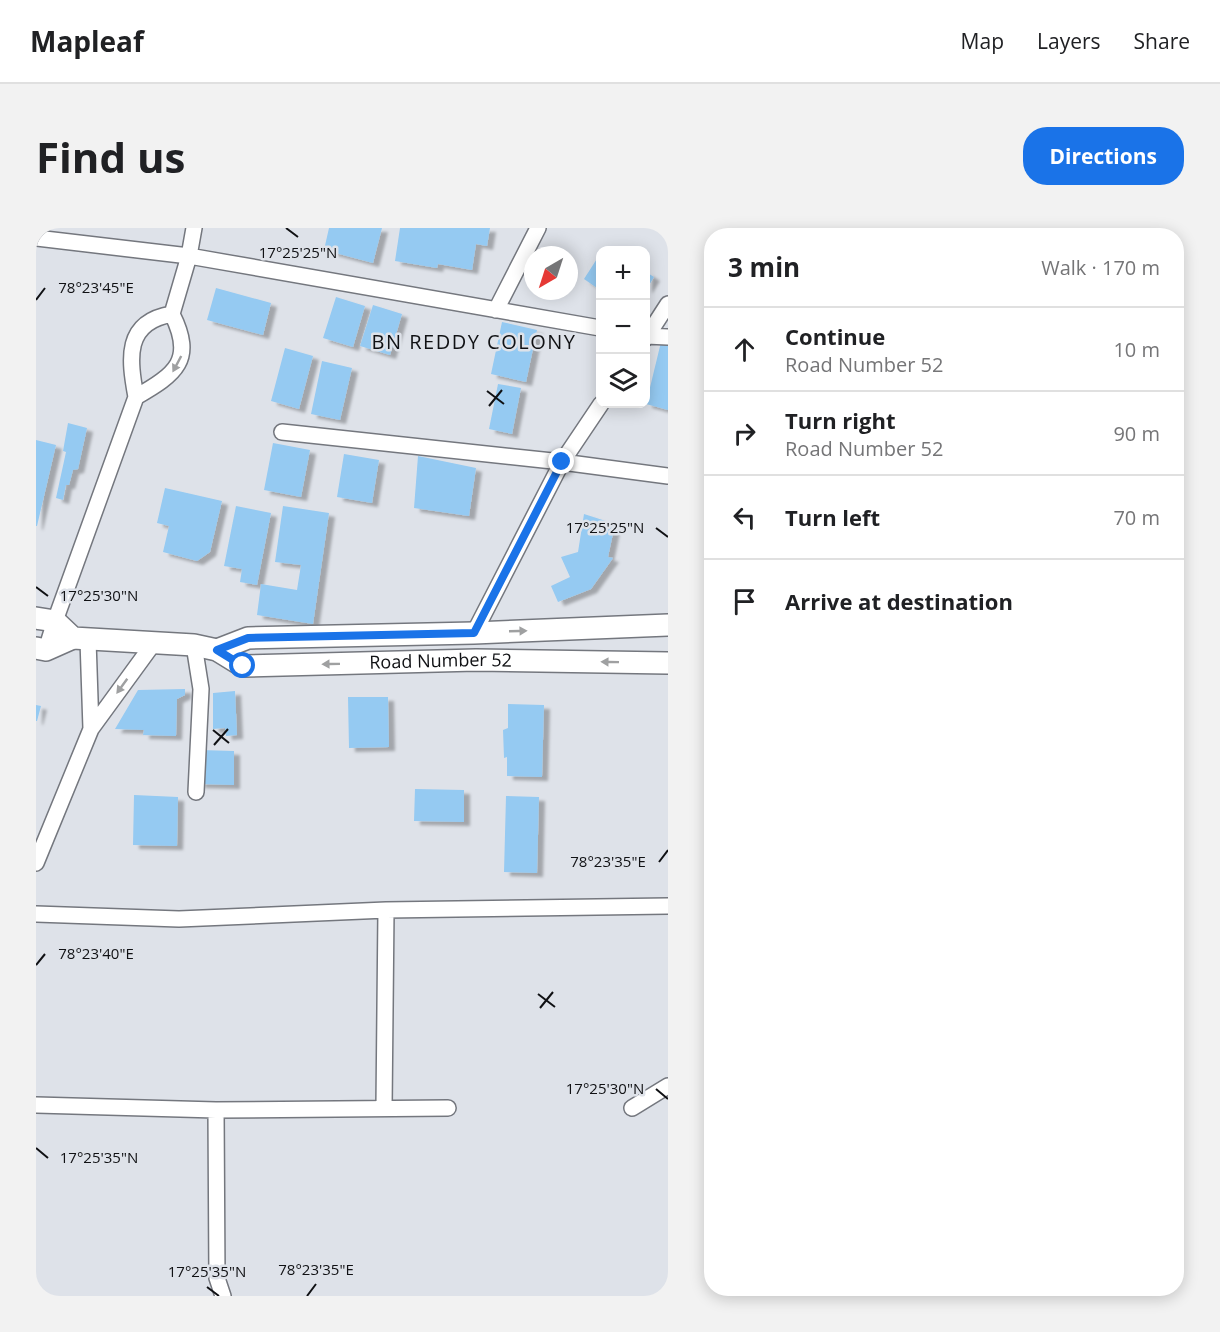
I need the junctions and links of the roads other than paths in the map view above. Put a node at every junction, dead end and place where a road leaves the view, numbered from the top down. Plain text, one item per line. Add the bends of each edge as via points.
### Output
1 (194, 228) edge
2 (538, 228) edge
3 (59, 235) edge
4 (36, 238) edge
5 (189, 256) junction
6 (668, 304) edge
7 (496, 310) junction
8 (172, 314) junction
9 (596, 327) edge
10 (650, 331) edge
11 (650, 337) edge
12 (668, 337) edge
13 (136, 397) junction
14 (598, 408) edge
15 (282, 432) dead end
16 (562, 462) junction
17 (668, 476) edge
18 (45, 620) edge
19 (668, 625) edge
20 (474, 633) junction
21 (81, 639) junction
22 (153, 644) junction
23 (194, 645) junction
24 (41, 649) edge
25 (217, 650) junction
26 (668, 663) edge
27 (91, 729) junction
28 (195, 792) dead end
29 (36, 863) edge
30 (668, 906) edge
31 (386, 910) junction
32 (36, 914) edge
33 (668, 1086) edge
34 (36, 1105) edge
35 (384, 1108) junction
36 (448, 1108) dead end
37 (632, 1108) dead end
38 (216, 1110) junction
39 (223, 1296) edge

1 - 5 street
2 - 7 street
3 - 4 street
3 - 5 street
5 - 7 street
5 - 8 street
6 - 10 street
7 - 9 street
8 - 13 street via 159,316 134,337 130,351
8 -> 13 street via 181,333 182,356 173,372
11 - 12 street
13 - 18 street
14 - 16 street
15 - 16 street
16 - 17 street
16 - 20 street
18 - 21 main road
18 - 24 street
20 -> 19 main road, Road Number 52
20 - 25 main road, Road Number 52 via 248,638
21 - 22 main road, Road Number 52
21 - 24 main road, Road Number 52
21 - 27 street
22 - 23 main road, Road Number 52
22 -> 27 street
23 - 25 main road, Road Number 52
23 - 28 street via 201,688
26 -> 25 main road, Road Number 52 via 476,660 243,666
27 - 29 street
30 - 31 street
31 - 32 street via 178,919
31 - 35 street
33 - 37 street
34 - 38 street
35 - 36 street
35 - 38 street
38 - 39 street via 217,1278

